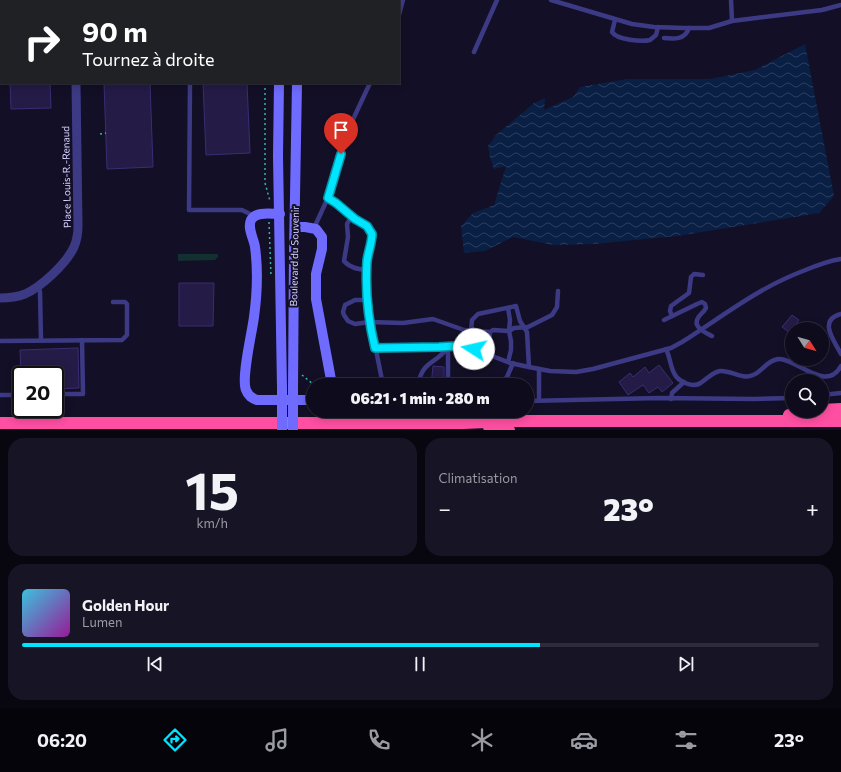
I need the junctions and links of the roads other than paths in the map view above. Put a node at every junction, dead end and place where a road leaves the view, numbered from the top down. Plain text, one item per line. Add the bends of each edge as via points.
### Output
1 (403, 0) edge
2 (497, 0) edge
3 (551, 0) edge
4 (731, 0) edge
5 (841, 5) edge
6 (400, 11) edge
7 (615, 20) junction
8 (732, 21) junction
9 (658, 27) junction
10 (689, 28) junction
11 (664, 38) dead end
12 (474, 52) dead end
13 (76, 84) edge
14 (190, 84) edge
15 (279, 84) edge
16 (297, 84) edge
17 (370, 84) edge
18 (328, 198) junction
19 (280, 214) junction
20 (254, 216) junction
21 (352, 216) junction
22 (295, 227) junction
23 (314, 228) junction
24 (841, 259) edge
25 (366, 270) junction
26 (703, 275) dead end
27 (38, 286) junction
28 (558, 291) dead end
29 (0, 298) edge
30 (367, 300) junction
31 (113, 302) dead end
32 (508, 308) junction
33 (841, 314) edge
34 (672, 316) junction
35 (664, 320) dead end
36 (370, 322) junction
37 (524, 327) junction
38 (700, 330) junction
39 (471, 331) junction
40 (509, 331) junction
41 (490, 332) junction
42 (712, 336) dead end
43 (41, 340) junction
44 (82, 340) junction
45 (0, 341) edge
46 (448, 347) junction
47 (375, 348) junction
48 (666, 350) junction
49 (485, 354) junction
50 (841, 354) edge
51 (510, 363) junction
52 (841, 366) edge
53 (529, 367) junction
54 (539, 369) junction
55 (331, 378) edge
56 (382, 378) edge
57 (420, 378) edge
58 (448, 378) edge
59 (506, 378) edge
60 (684, 382) junction
61 (841, 393) edge
62 (64, 394) edge
63 (829, 394) edge
64 (0, 395) edge
65 (12, 395) edge
66 (785, 398) edge
67 (671, 399) junction
68 (306, 400) edge
69 (534, 400) edge
70 (539, 400) junction
71 (841, 408) edge
72 (829, 409) edge
73 (785, 416) edge
74 (746, 422) junction
75 (841, 422) edge
76 (0, 423) edge
77 (45, 423) junction
78 (462, 423) junction
79 (0, 428) edge
80 (282, 430) edge
81 (293, 430) edge
82 (509, 430) edge

1 - 6 lane
2 - 12 lane
3 - 7 lane
4 - 8 lane
5 - 8 lane via 822,10
7 - 9 lane
7 - 9 lane via 612,32 621,38 650,40 656,35
8 - 10 lane via 709,28
9 - 10 lane
10 - 11 lane via 680,38
13 - 27 street, Place Louis-R.-Renaud via 77,240 65,261
14 - 20 lane via 189,210 242,210
15 - 19 street, Boulevard du Souvenir
16 - 22 street, Boulevard du Souvenir
17 - 18 lane via 349,128
18 - 21 lane
18 - 23 lane
19 - 20 street via 265,213
19 - 80 street, Boulevard du Souvenir, bridge
20 - 68 street via 250,224 255,252 255,303 244,382 246,391 253,398 262,400
21 - 25 lane via 367,226 372,234
21 - 25 lane via 347,224 348,237 344,261 353,267
22 - 23 street
22 - 81 street, Boulevard du Souvenir, bridge
23 - 55 street via 323,241 316,274 316,300
24 - 38 lane via 816,266 774,284 743,300
25 - 30 lane
26 - 34 lane via 694,274 691,277 689,293 670,306
27 - 29 street, Place Louis-R.-Renaud via 24,294
27 - 43 lane
28 - 37 lane via 555,313
30 - 36 lane
30 - 36 lane via 349,302 343,312 352,324
31 - 44 lane via 127,304 126,337 122,340
32 - 37 lane via 516,306
32 - 39 lane via 475,315
32 - 40 lane
33 - 50 lane via 832,320 829,330
34 - 35 lane
34 - 38 lane via 700,302 704,303 705,310 696,321
36 - 39 lane via 403,323 433,319
36 - 47 lane
37 - 40 lane
37 - 53 lane via 527,332
38 - 42 lane
38 - 48 lane
39 - 41 lane
40 - 41 lane
40 - 51 lane
41 - 49 lane
43 - 44 lane
43 - 45 lane
44 - 62 lane via 83,394
46 - 47 lane
46 - 49 lane via 467,347
46 - 57 lane via 424,368
46 - 58 lane
47 - 56 lane
48 - 54 lane via 585,371
48 - 60 lane via 674,374
49 - 51 lane
51 - 53 lane
51 - 59 lane
52 - 60 lane via 835,373 824,376 780,359 769,362 749,377 720,371 697,385
53 - 54 lane
54 - 70 lane
60 - 67 lane via 672,393
61 - 63 lane
64 - 65 lane
66 - 67 lane
67 - 70 lane
69 - 70 lane
71 - 72 highway
73 - 74 highway
74 - 75 highway
74 - 78 highway
76 - 77 highway
77 - 78 highway
77 - 79 highway
78 - 82 highway

